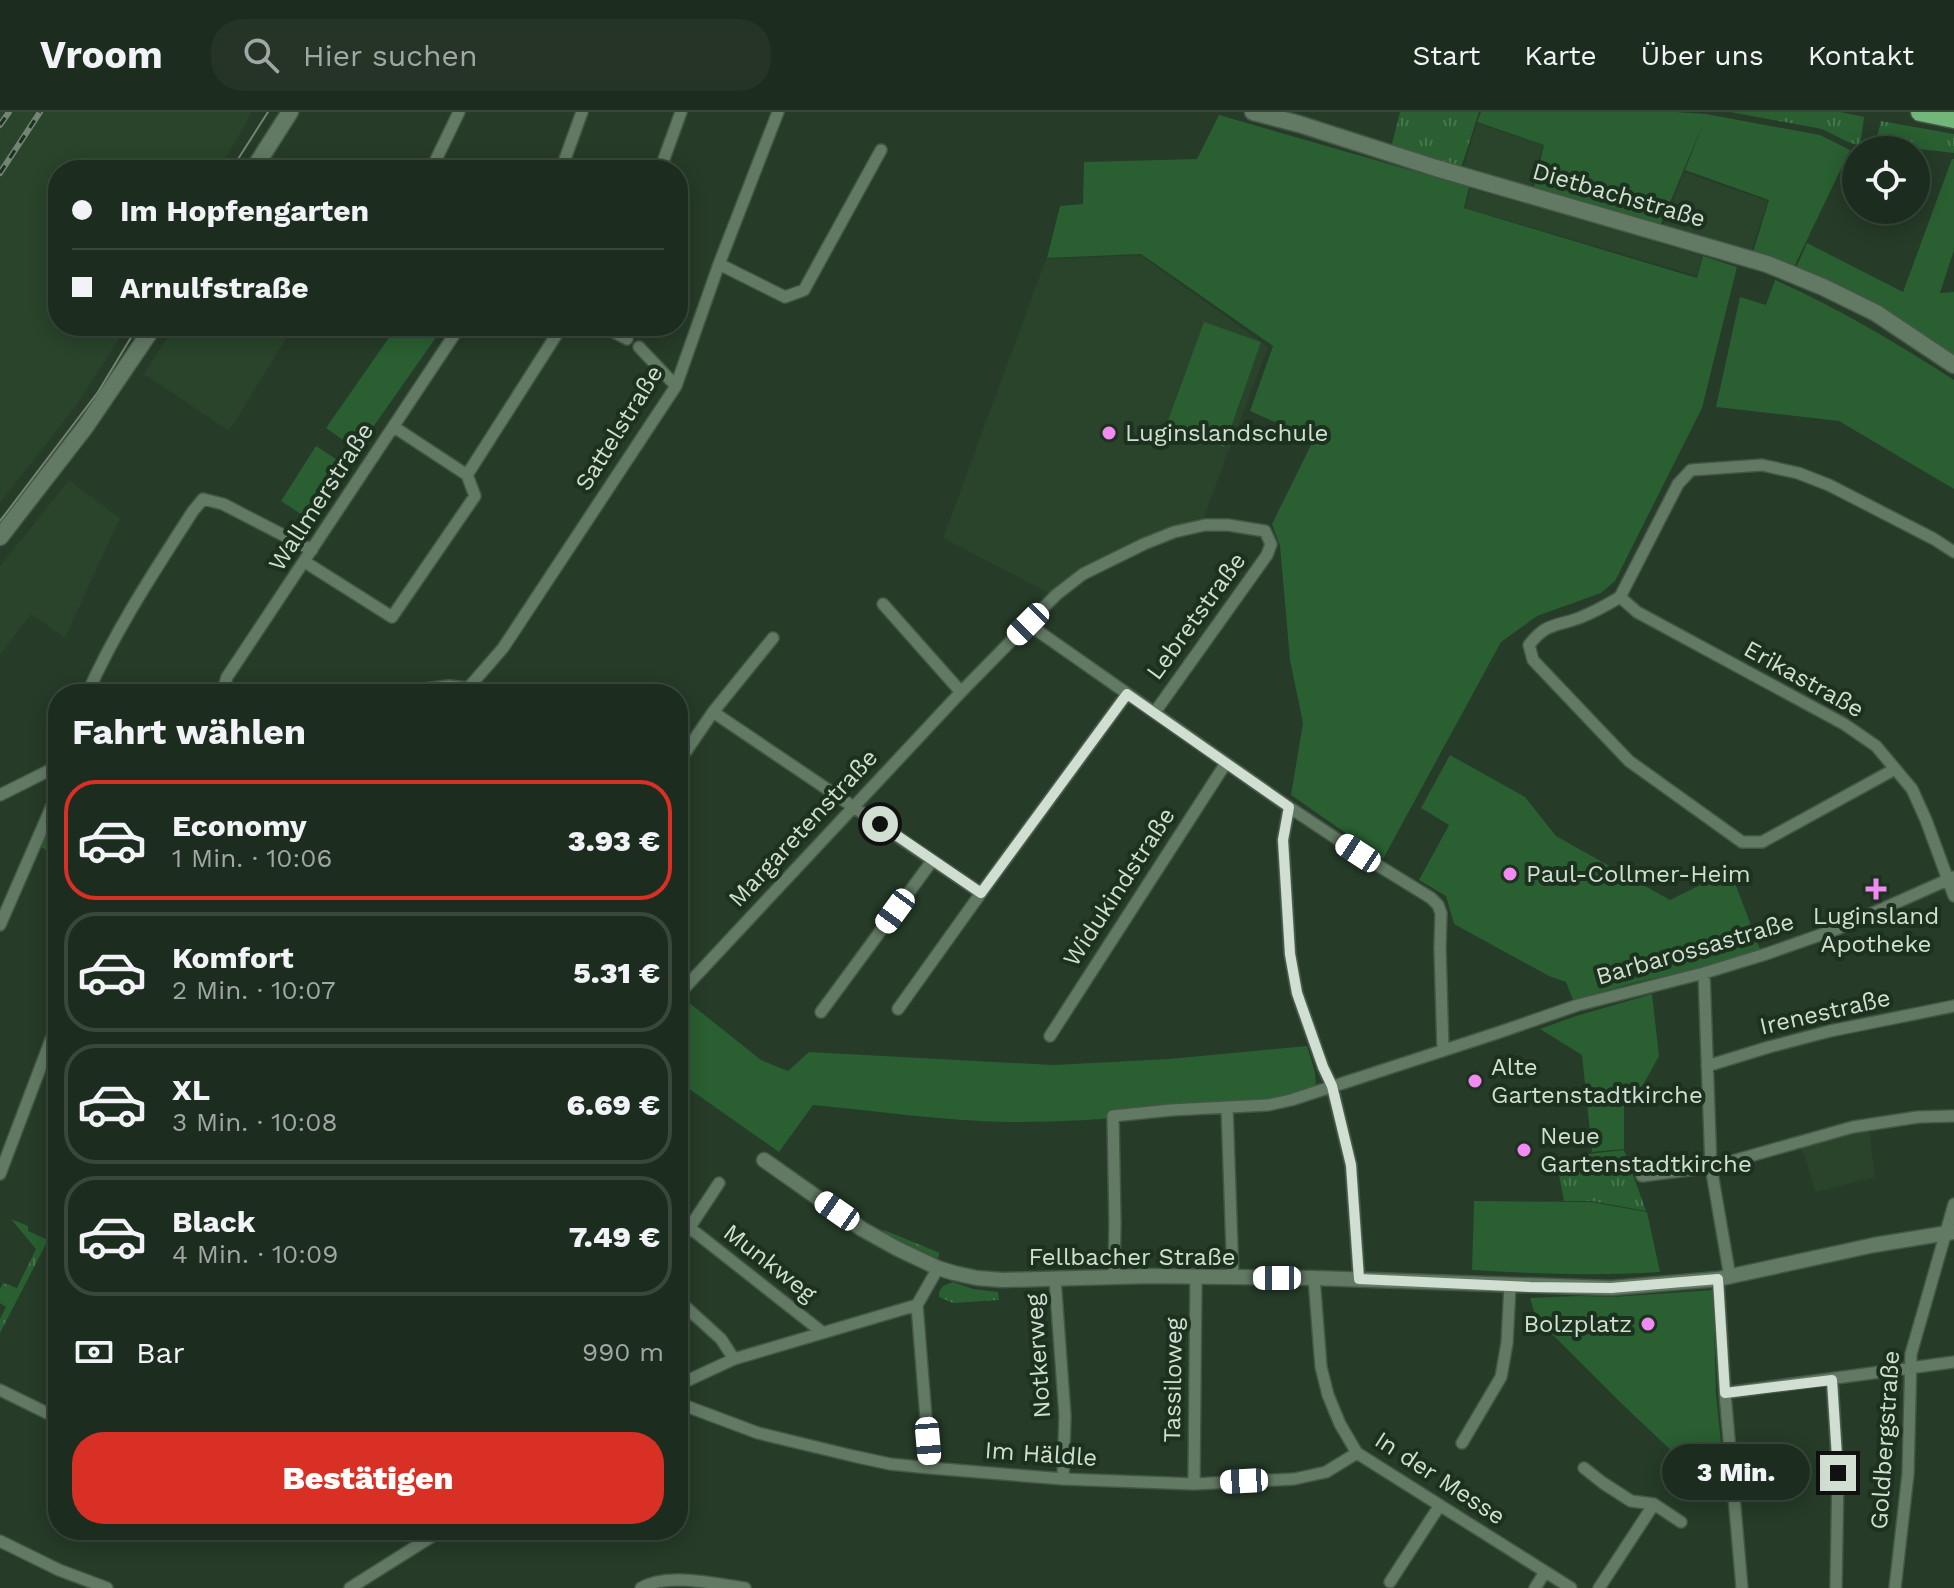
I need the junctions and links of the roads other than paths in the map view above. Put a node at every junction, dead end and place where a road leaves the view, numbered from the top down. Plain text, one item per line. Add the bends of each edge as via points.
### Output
1 (290, 112) edge
2 (459, 112) edge
3 (582, 112) edge
4 (681, 112) edge
5 (778, 112) edge
6 (1253, 112) edge
7 (1920, 112) edge
8 (1954, 119) edge
9 (881, 150) dead end
10 (266, 160) edge
11 (436, 160) edge
12 (565, 160) edge
13 (664, 160) edge
14 (719, 264) junction
15 (147, 336) edge
16 (453, 336) edge
17 (556, 336) edge
18 (621, 336) edge
19 (627, 339) dead end
20 (639, 347) dead end
21 (1954, 365) edge
22 (676, 386) junction
23 (394, 427) junction
24 (467, 475) junction
25 (0, 537) edge
26 (1271, 544) joint
27 (312, 550) junction
28 (1954, 552) edge
29 (305, 562) junction
30 (1620, 597) junction
31 (883, 604) dead end
32 (1028, 624) junction
33 (773, 638) dead end
34 (91, 684) edge
35 (225, 684) edge
36 (472, 684) edge
37 (961, 692) junction
38 (1127, 694) junction
39 (713, 712) junction
40 (1155, 712) junction
41 (688, 748) edge
42 (1226, 763) junction
43 (1895, 769) junction
44 (48, 771) edge
45 (0, 795) edge
46 (854, 806) junction
47 (1289, 807) junction
48 (48, 814) edge
49 (932, 861) junction
50 (1951, 878) edge
51 (981, 893) junction
52 (1954, 896) edge
53 (0, 925) edge
54 (1704, 973) junction
55 (688, 984) edge
56 (1954, 1006) edge
57 (898, 1009) dead end
58 (821, 1012) dead end
59 (1050, 1036) dead end
60 (48, 1047) edge
61 (1443, 1051) junction
62 (1707, 1066) junction
63 (1332, 1086) junction
64 (1227, 1107) junction
65 (1954, 1116) edge
66 (764, 1160) dead end
67 (1711, 1167) junction
68 (0, 1174) edge
69 (1642, 1176) dead end
70 (719, 1183) dead end
71 (1954, 1204) edge
72 (690, 1228) junction
73 (688, 1231) edge
74 (1950, 1233) edge
75 (938, 1268) junction
76 (1114, 1276) junction
77 (1196, 1277) junction
78 (1233, 1278) junction
79 (1314, 1278) junction
80 (1724, 1278) junction
81 (1055, 1279) junction
82 (1359, 1279) junction
83 (1510, 1286) junction
84 (917, 1305) junction
85 (688, 1309) edge
86 (822, 1332) junction
87 (734, 1359) junction
88 (1954, 1362) edge
89 (1910, 1368) junction
90 (688, 1380) edge
91 (1832, 1380) junction
92 (0, 1390) edge
93 (1725, 1393) junction
94 (688, 1407) edge
95 (47, 1413) dead end
96 (1462, 1443) dead end
97 (1357, 1453) junction
98 (930, 1468) junction
99 (1584, 1468) dead end
100 (1063, 1479) junction
101 (1194, 1484) junction
102 (1654, 1504) junction
103 (1440, 1505) junction
104 (1681, 1522) dead end
105 (426, 1540) edge
106 (0, 1541) edge
107 (1545, 1572) junction
108 (1390, 1582) dead end
109 (107, 1588) edge
110 (350, 1588) edge
111 (641, 1588) edge
112 (745, 1588) edge
113 (1535, 1588) edge
114 (1571, 1588) edge
115 (1599, 1588) edge
116 (1742, 1588) edge
117 (1836, 1588) edge
118 (1895, 1588) edge

1 - 10 main road
2 - 11 street
3 - 12 street
4 - 13 street
5 - 14 street, Sattelstraße
6 - 21 main road, Dietbachstraße via 1767,264 1876,313
7 - 8 highway
9 - 14 street via 804,290 785,297
14 - 22 street, Sattelstraße
15 - 25 main road
16 - 23 street, Wallmerstraße
17 - 24 street
18 - 19 street
20 - 22 street
22 - 36 street, Sattelstraße via 503,648
23 - 24 street
23 - 27 street, Wallmerstraße
24 - 29 street via 475,496 392,617
26 - 32 street, Margaretenstraße via 1265,531 1250,527 1205,525 1174,532 1083,574
26 - 40 street, Lebretstraße
27 - 29 street, Wallmerstraße
27 - 34 street via 203,499 135,601
28 - 30 street via 1798,473 1762,465 1691,470 1678,484
29 - 35 street, Wallmerstraße
30 - 43 street, Erikastraße via 1673,633 1844,724 1876,746
30 - 43 street via 1538,634 1529,645 1533,660 1629,761 1742,842 1762,842
31 - 37 street
32 - 37 street, Margaretenstraße
32 - 38 street
33 - 39 street
37 - 46 street, Margaretenstraße
38 - 40 street
38 - 51 street
39 - 41 street
39 - 46 street
40 - 42 street
42 - 47 street
42 - 59 street, Widukindstraße
43 - 50 street, Erikastraße via 1915,795
44 - 45 street
46 - 49 street
46 - 55 street, Margaretenstraße
47 - 61 street via 1438,905
47 - 63 street via 1283,840 1290,954 1297,993
48 - 53 street
49 - 51 street
49 - 58 street
50 - 52 street
50 - 54 street, Barbarossastraße via 1837,929
51 - 57 street
54 - 61 street, Barbarossastraße via 1578,1005
54 - 62 street
56 - 62 street, Irenestraße via 1830,1031
60 - 68 street
61 - 63 street, Barbarossastraße
62 - 67 street
63 - 64 street, Barbarossastraße via 1268,1105
63 - 82 street via 1351,1165
64 - 76 street, Barbarossastraße via 1113,1116
64 - 78 street
65 - 67 street via 1853,1127
66 - 75 street, Fellbacher Straße via 862,1229
67 - 69 street
67 - 80 street
70 - 72 street
71 - 74 street, Goldbergstraße
72 - 73 street
72 - 86 street, Munkweg
74 - 80 street, Fellbacher Straße
74 - 89 street, Goldbergstraße
75 - 81 street, Fellbacher Straße via 977,1278
75 - 84 street
76 - 77 street, Fellbacher Straße
76 - 81 street, Fellbacher Straße
77 - 78 street, Fellbacher Straße
77 - 101 street, Tassiloweg
78 - 79 street, Fellbacher Straße
79 - 82 street, Fellbacher Straße
79 - 97 street, In der Messe via 1321,1367 1340,1424
80 - 83 street, Fellbacher Straße via 1611,1288
80 - 93 street
81 - 100 street, Notkerweg via 1065,1416
82 - 83 street, Fellbacher Straße
83 - 96 street via 1501,1377
84 - 86 street
84 - 98 street
85 - 87 street
86 - 87 street
87 - 90 street
88 - 89 street
89 - 91 street
89 - 118 street, Goldbergstraße via 1908,1474
91 - 93 street
91 - 117 street via 1838,1473
92 - 95 street
93 - 116 street
94 - 98 street, Im Häldle via 758,1433
97 - 101 street, Im Häldle via 1326,1472 1294,1479
97 - 103 street, In der Messe
98 - 100 street, Im Häldle
99 - 102 street via 1631,1501
100 - 101 street, Im Häldle
102 - 104 street
102 - 115 street
103 - 107 street, In der Messe
103 - 108 street
105 - 110 street
106 - 109 street
107 - 113 street
107 - 114 street, In der Messe
111 - 112 street via 665,1580

